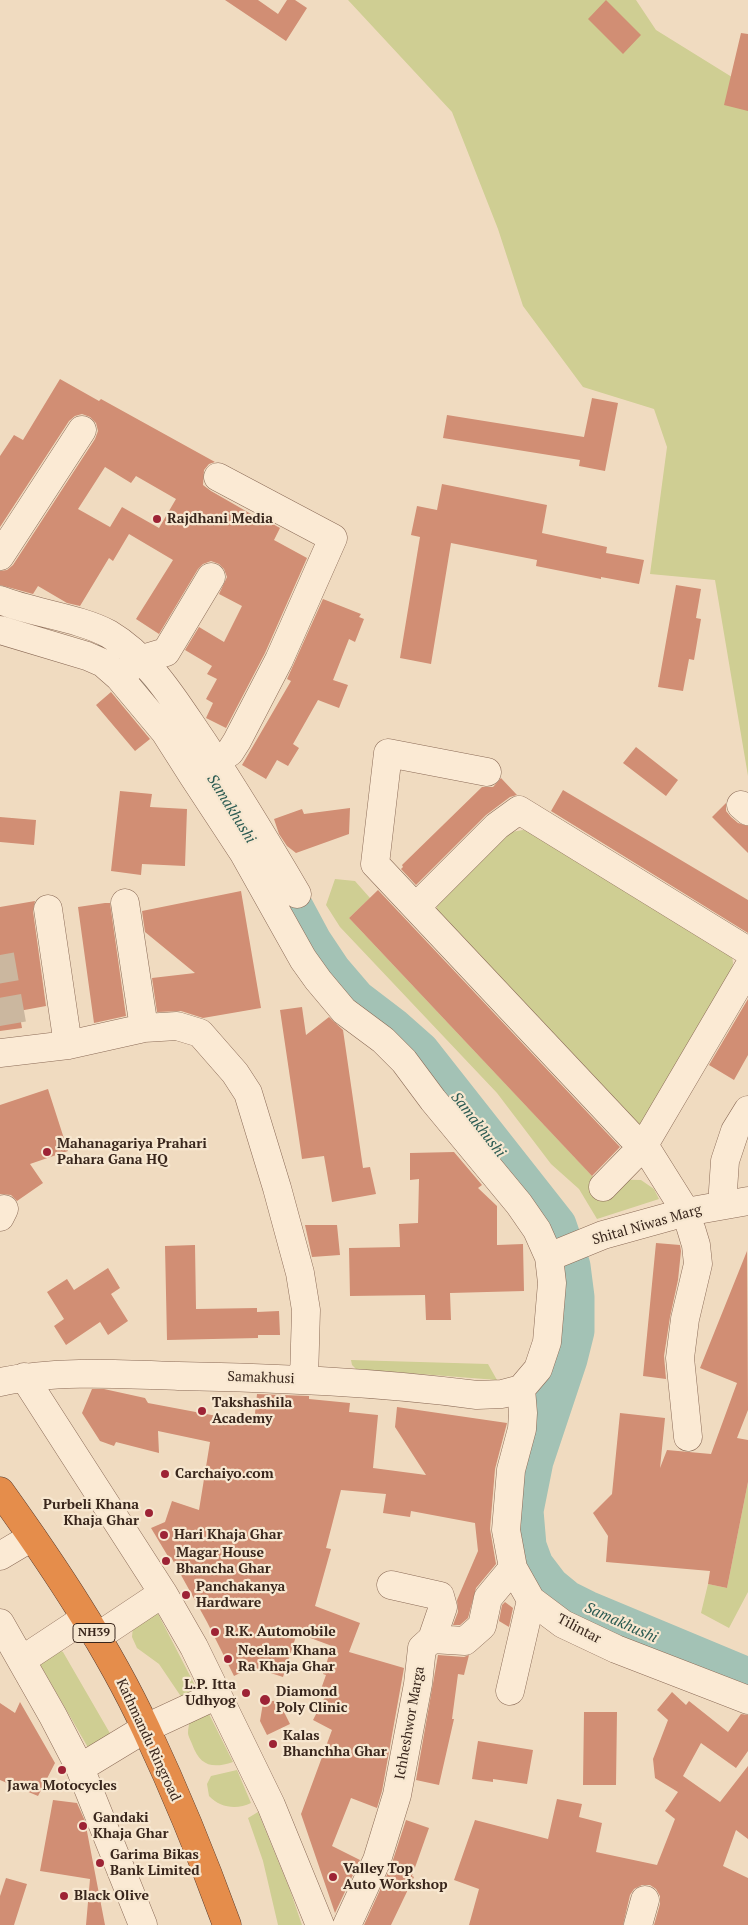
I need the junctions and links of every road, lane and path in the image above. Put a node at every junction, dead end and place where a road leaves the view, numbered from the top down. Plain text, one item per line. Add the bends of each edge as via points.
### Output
1 (82, 430) dead end
2 (218, 477) dead end
3 (0, 556) edge
4 (211, 577) dead end
5 (0, 600) edge
6 (0, 630) edge
7 (130, 668) junction
8 (204, 769) junction
9 (487, 772) dead end
10 (298, 894) dead end
11 (125, 903) dead end
12 (416, 907) junction
13 (48, 909) dead end
14 (748, 951) edge
15 (748, 968) edge
16 (144, 1028) junction
17 (10, 1044) edge
18 (68, 1045) junction
19 (748, 1110) edge
20 (644, 1145) junction
21 (602, 1186) dead end
22 (748, 1201) edge
23 (722, 1205) junction
24 (686, 1212) junction
25 (554, 1255) junction
26 (12, 1379) edge
27 (304, 1379) junction
28 (520, 1389) junction
29 (688, 1436) dead end
30 (0, 1491) edge
31 (32, 1537) junction
32 (0, 1556) edge
33 (513, 1568) junction
34 (391, 1585) dead end
35 (163, 1594) junction
36 (531, 1600) junction
37 (0, 1623) edge
38 (91, 1628) junction
39 (432, 1638) junction
40 (22, 1660) junction
41 (510, 1692) dead end
42 (217, 1695) junction
43 (748, 1700) edge
44 (146, 1728) junction
45 (80, 1768) junction
46 (143, 1925) edge
47 (227, 1925) edge
48 (320, 1925) edge
49 (347, 1925) edge

1 - 3 street
2 - 8 street via 333,538 288,642 237,741 230,752
4 - 7 street via 166,652
5 - 7 street via 107,633 131,649
6 - 7 street via 103,663
7 - 8 street via 165,732
8 - 10 street via 270,846
8 - 25 street via 243,852 313,973 344,1011 404,1060 519,1204
9 - 12 street via 388,753 375,864
11 - 16 street
12 - 14 street via 497,826 520,810
12 - 20 street via 630,1136
13 - 18 street
15 - 20 street
16 - 18 street
16 - 27 street via 177,1026 200,1033 248,1094 300,1273 306,1310
17 - 18 street
19 - 23 street via 735,1131 725,1161
20 - 21 street
20 - 24 street
22 - 23 street, Shital Niwas Marg
23 - 24 street, Shital Niwas Marg
24 - 25 street, Shital Niwas Marg via 603,1235
24 - 29 street via 698,1264 680,1358
25 - 28 street via 547,1342 538,1369
26 - 27 street, Samakhusi via 149,1375
26 - 35 street
27 - 28 street, Samakhusi via 477,1395
28 - 33 street, Tilintar via 522,1429 512,1470 506,1530
30 - 31 highway, Kathmandu Ringroad / NH39
31 - 32 street
31 - 38 highway, Kathmandu Ringroad / NH39
33 - 36 street, Tilintar
33 - 39 street via 488,1598 482,1626 465,1641
34 - 39 street, Ichheshwor Marga via 440,1596 443,1607
35 - 38 street
35 - 42 street
36 - 41 street
36 - 43 street, Tilintar via 563,1624
37 - 40 street
38 - 40 street
38 - 44 highway, Kathmandu Ringroad / NH39
39 - 49 street, Ichheshwor Marga via 422,1648 397,1795 377,1860
40 - 45 street
42 - 44 street
42 - 48 street via 271,1804
44 - 45 street
44 - 47 highway, Kathmandu Ringroad / NH39 via 205,1864
45 - 46 street

